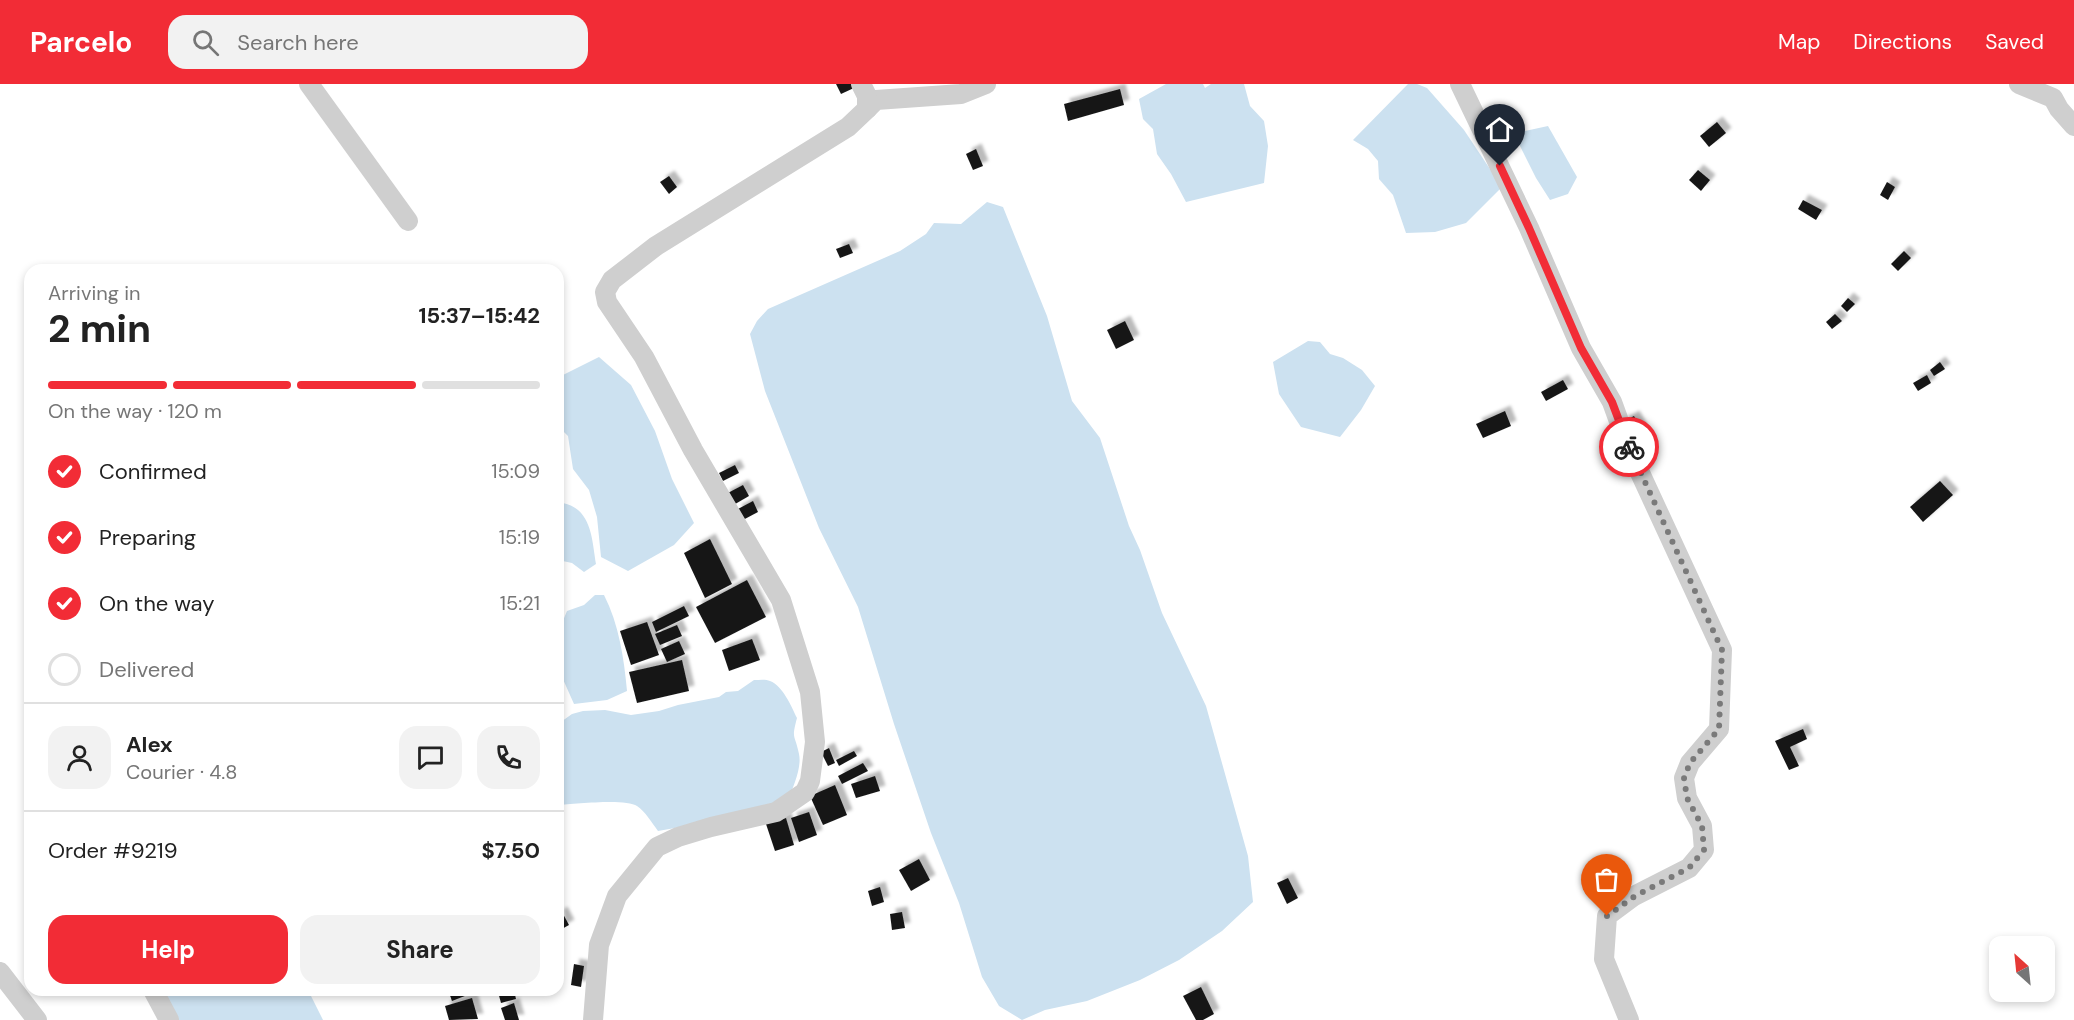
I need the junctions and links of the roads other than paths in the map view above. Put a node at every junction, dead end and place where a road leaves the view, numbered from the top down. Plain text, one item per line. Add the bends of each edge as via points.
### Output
1 (309, 84) edge
2 (861, 84) edge
3 (986, 84) edge
4 (1460, 84) edge
5 (2019, 84) edge
6 (2058, 91) edge
7 (867, 109) junction
8 (2074, 126) edge
9 (408, 221) dead end
10 (0, 972) edge
11 (156, 996) edge
12 (37, 1020) edge
13 (169, 1020) edge
14 (593, 1020) edge
15 (1629, 1020) edge

1 - 9 street
2 - 7 street via 867,96
3 - 7 street via 961,94 876,100
4 - 15 street via 1581,348 1612,402 1629,448 1722,650 1719,729 1690,763 1684,778 1687,798 1702,826 1704,850 1689,868 1635,896 1607,916 1604,959
5 - 6 street
6 - 8 street via 2059,109
7 - 14 street via 848,127 656,246 612,280 604,292 781,600 810,692 815,742 805,792 776,812 711,827 657,847 617,896 599,945
10 - 12 street
11 - 13 street

